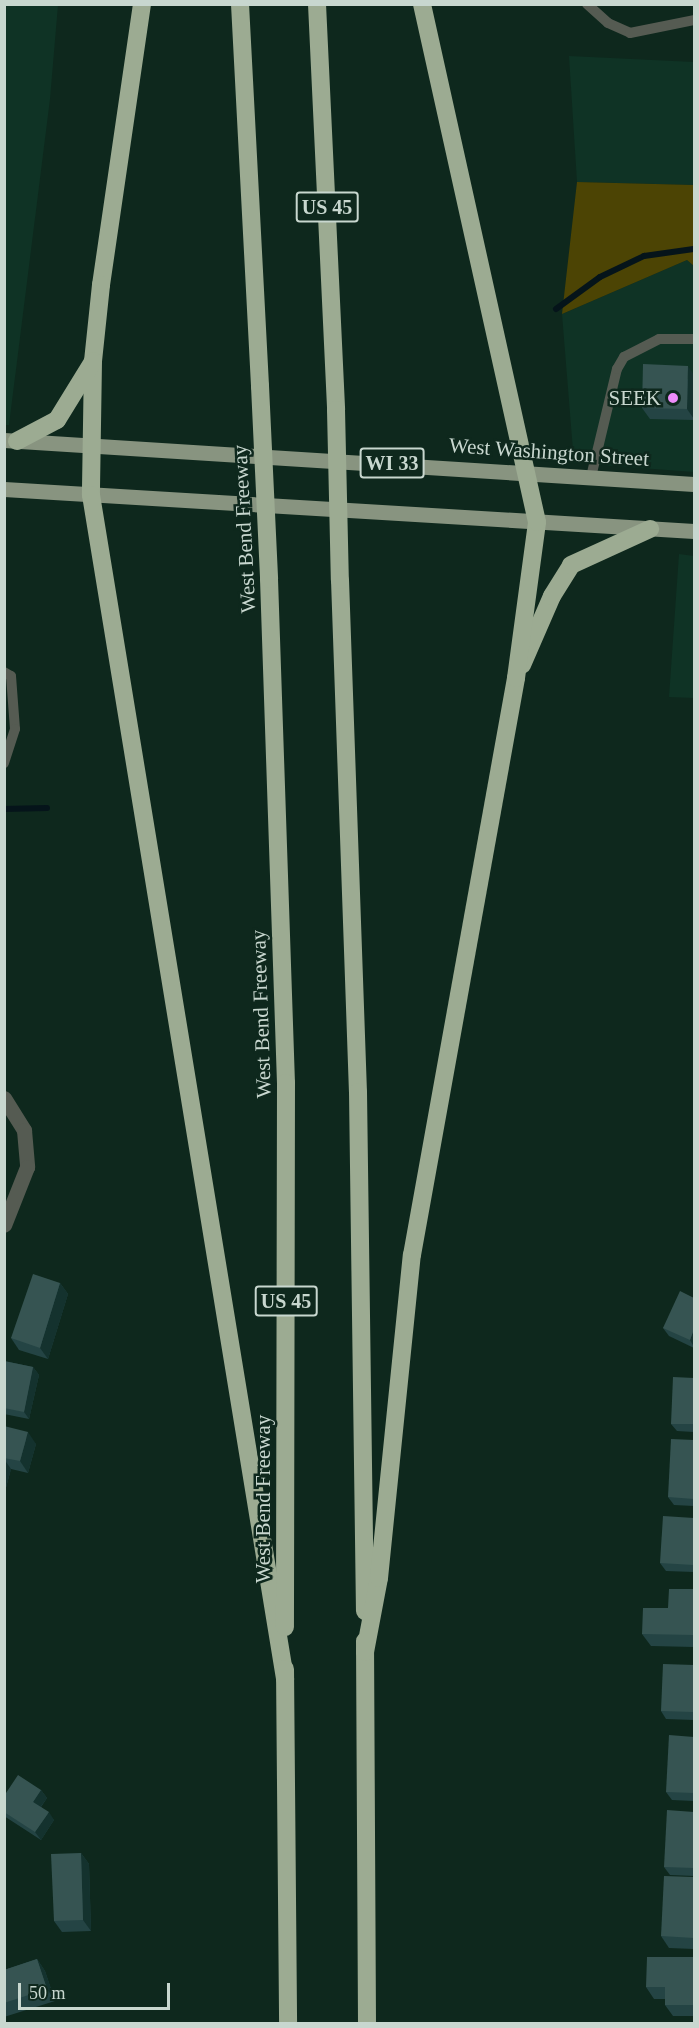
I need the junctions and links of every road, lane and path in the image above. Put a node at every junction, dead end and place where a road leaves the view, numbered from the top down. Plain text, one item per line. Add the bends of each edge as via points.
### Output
1 (142, 4) edge
2 (240, 4) edge
3 (317, 4) edge
4 (422, 4) edge
5 (586, 4) edge
6 (694, 21) edge
7 (694, 339) edge
8 (93, 361) junction
9 (11, 440) edge
10 (89, 445) junction
11 (527, 471) junction
12 (591, 477) junction
13 (694, 484) edge
14 (4, 489) edge
15 (91, 495) junction
16 (537, 522) junction
17 (650, 529) junction
18 (694, 531) edge
19 (4, 672) edge
20 (516, 678) junction
21 (4, 763) edge
22 (4, 1098) edge
23 (4, 1225) edge
24 (365, 1652) junction
25 (285, 1679) junction
26 (288, 2024) edge
27 (366, 2024) edge

1 - 8 highway
2 - 25 highway, West Bend Freeway / US 45, bridge via 269,579 286,1083
3 - 24 highway, US 45, bridge via 336,410 358,1092
4 - 11 highway
5 - 6 lane via 608,23 630,33
7 - 12 lane via 659,339 624,357 617,369
8 - 9 highway via 57,420
8 - 10 highway
9 - 10 main road, West Washington Street / WI 33
10 - 11 main road, West Washington Street / WI 33
10 - 15 highway
11 - 12 main road, West Washington Street / WI 33
11 - 16 highway
12 - 13 main road, West Washington Street / WI 33
14 - 15 main road, WI 33
15 - 16 main road, WI 33
15 - 25 highway
16 - 17 main road, WI 33
16 - 20 highway
17 - 18 main road, WI 33
17 - 20 highway via 571,565
19 - 21 lane via 11,676 15,729
20 - 24 highway via 412,1255 379,1578
22 - 23 street via 24,1130 27,1167
24 - 27 highway, US 45
25 - 26 highway, West Bend Freeway / US 45

